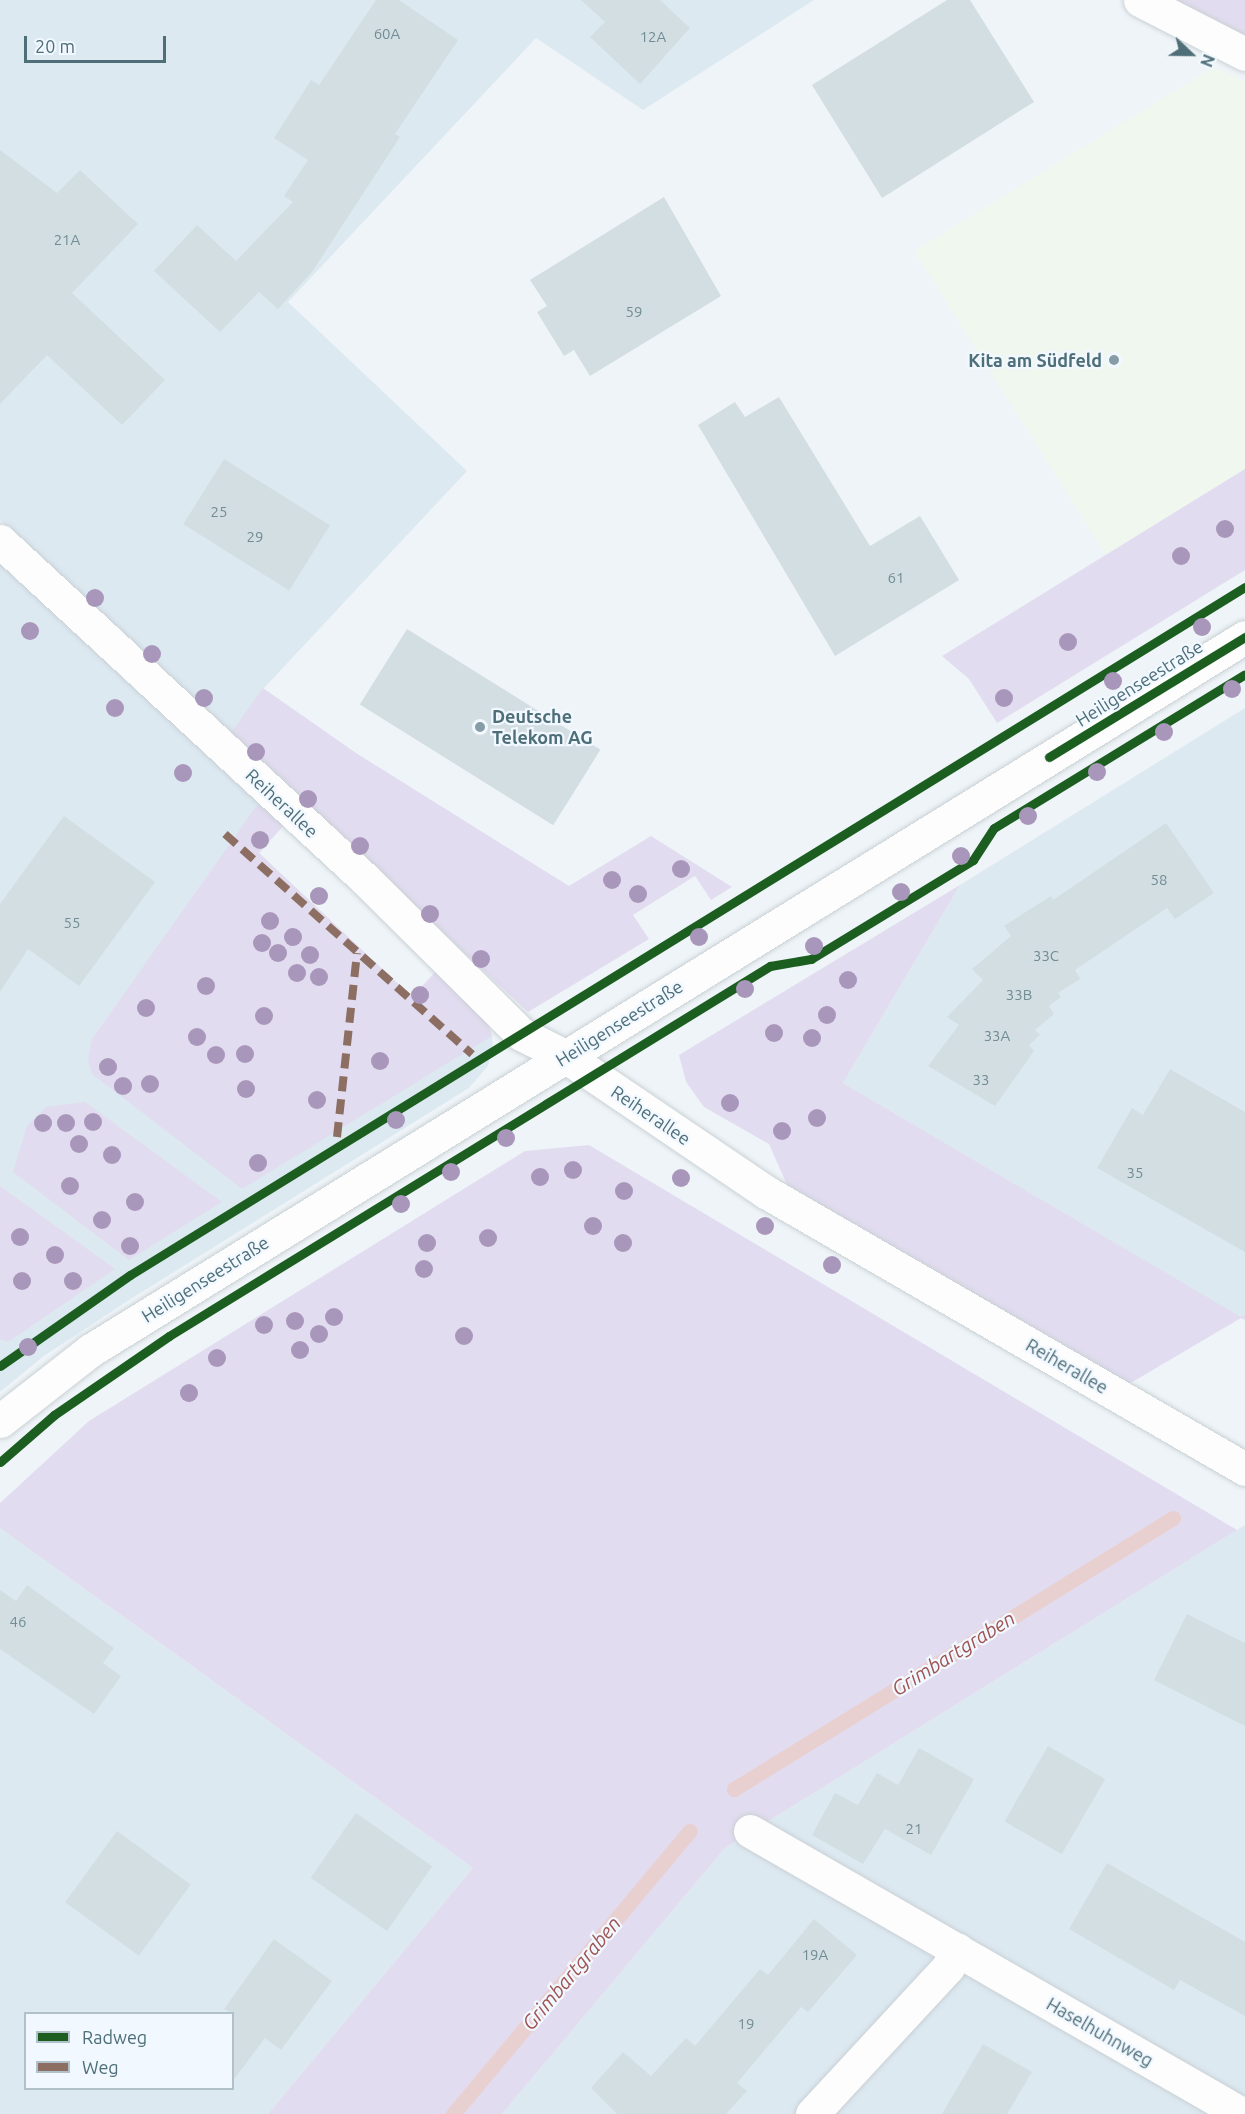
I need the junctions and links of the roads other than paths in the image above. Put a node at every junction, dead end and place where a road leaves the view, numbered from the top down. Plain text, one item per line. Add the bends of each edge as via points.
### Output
1 (1140, 0) edge
2 (1245, 54) edge
3 (0, 541) edge
4 (1245, 637) edge
5 (565, 1056) junction
6 (0, 1420) edge
7 (1245, 1469) edge
8 (750, 1831) dead end
9 (958, 1950) junction
10 (812, 2114) edge
11 (1242, 2114) edge

1 - 2 street
3 - 5 street, Reiherallee via 381,895 521,1034
4 - 5 street, Heiligenseestraße
5 - 6 street, Heiligenseestraße via 90,1350
5 - 7 street, Reiherallee via 766,1192
8 - 9 street, Haselhuhnweg
9 - 10 street via 948,1967
9 - 11 street, Haselhuhnweg

